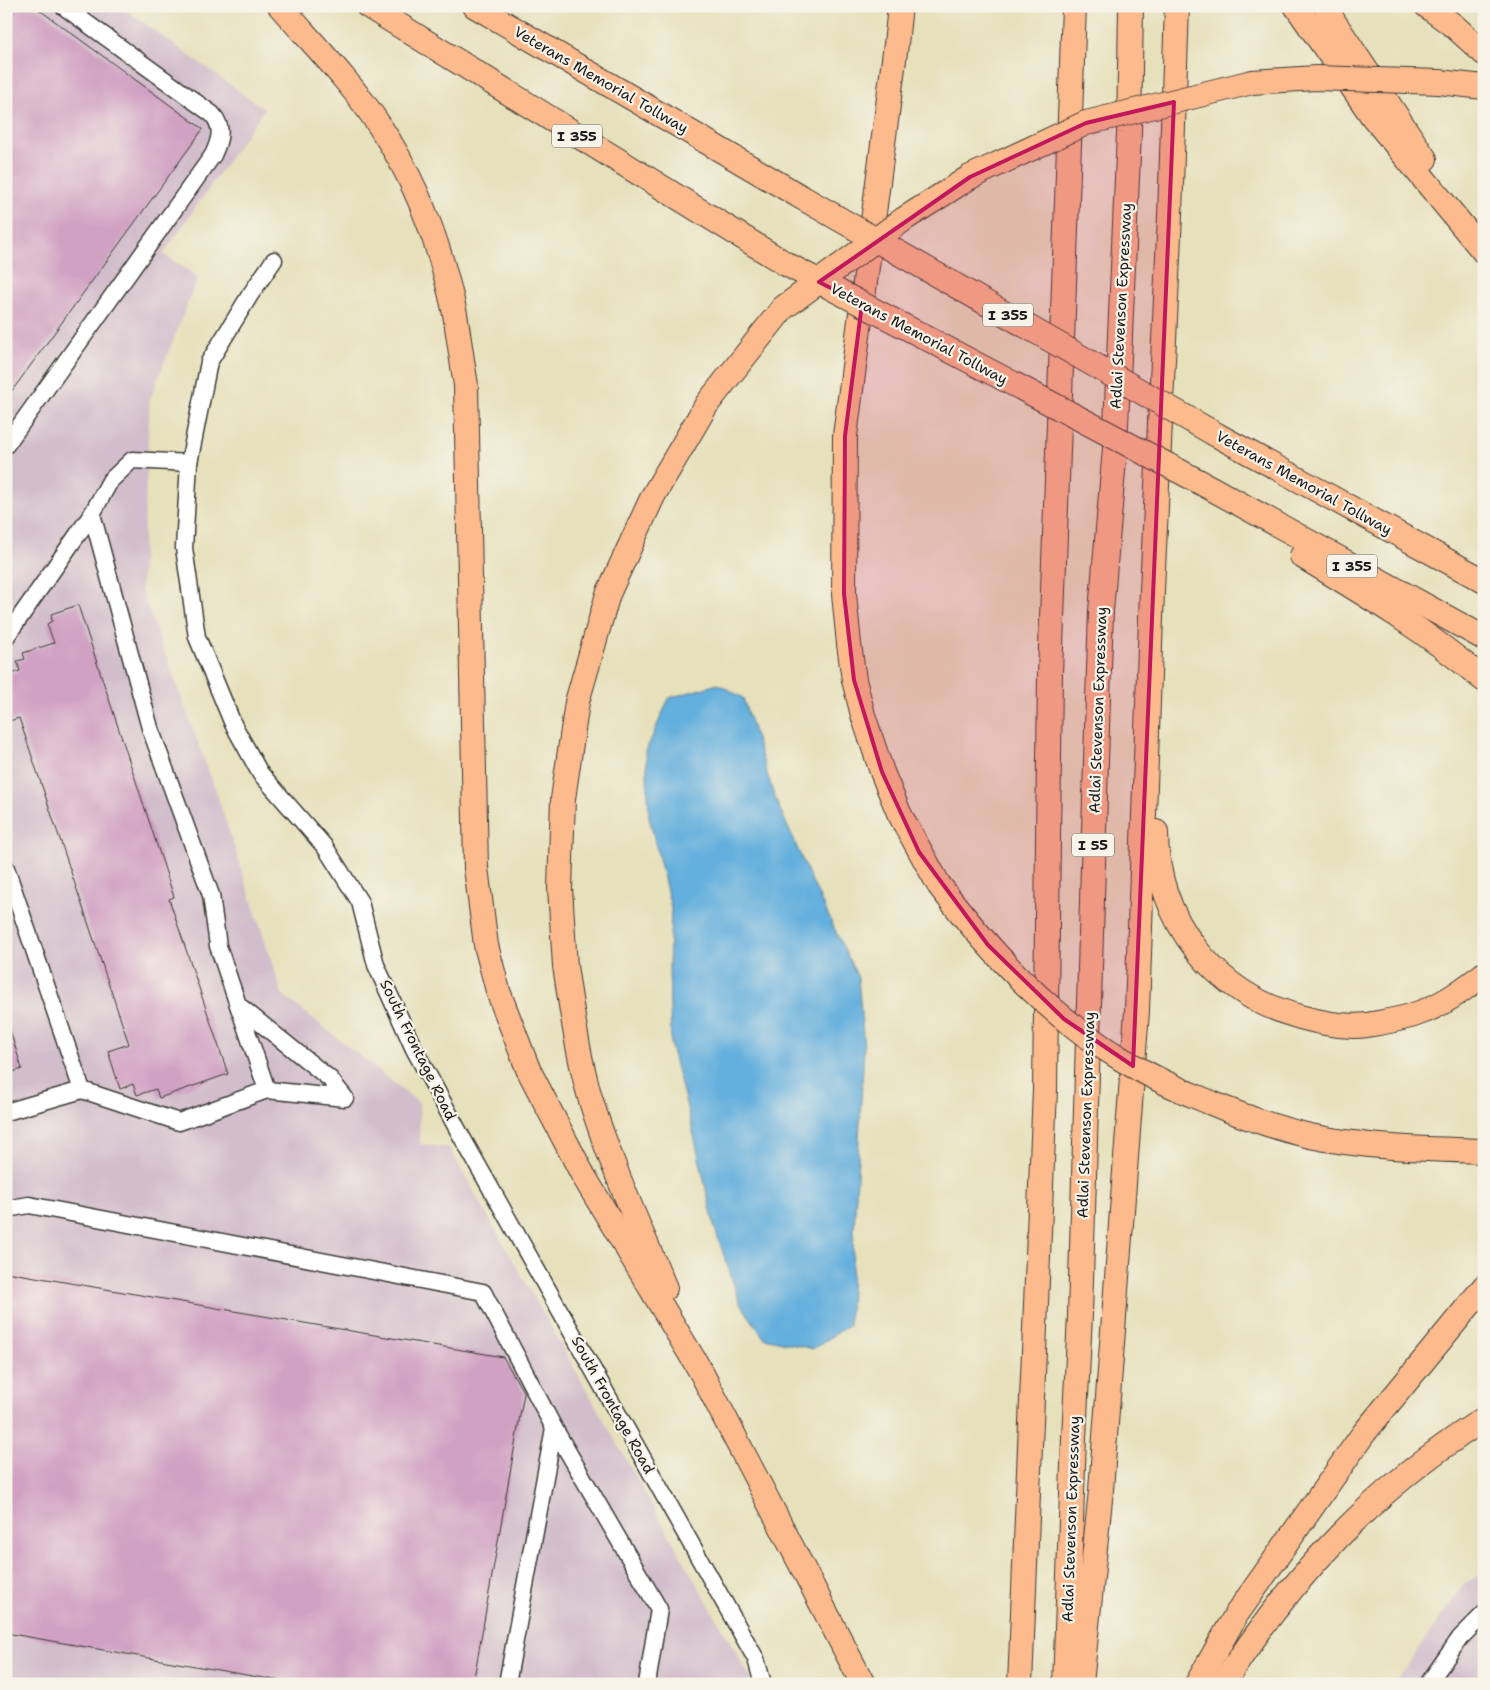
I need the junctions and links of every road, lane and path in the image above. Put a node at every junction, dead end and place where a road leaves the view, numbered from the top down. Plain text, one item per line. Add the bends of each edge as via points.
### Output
1 (64, 6) edge
2 (280, 6) edge
3 (368, 6) edge
4 (476, 6) edge
5 (900, 6) edge
6 (1074, 6) edge
7 (1131, 6) edge
8 (1176, 6) edge
9 (1296, 6) edge
10 (1325, 6) edge
11 (1427, 6) edge
12 (1484, 53) edge
13 (1484, 88) edge
14 (1484, 248) edge
15 (1484, 252) edge
16 (274, 260) dead end
17 (6, 445) edge
18 (189, 463) junction
19 (1220, 493) junction
20 (92, 514) junction
21 (1484, 581) edge
22 (1152, 590) junction
23 (6, 637) edge
24 (1484, 638) edge
25 (1484, 680) edge
26 (6, 868) edge
27 (1484, 974) edge
28 (238, 1005) junction
29 (82, 1090) junction
30 (267, 1090) junction
31 (6, 1112) edge
32 (1484, 1151) edge
33 (6, 1209) edge
34 (1484, 1287) edge
35 (700, 1370) junction
36 (1484, 1419) edge
37 (554, 1428) junction
38 (1484, 1614) edge
39 (507, 1684) edge
40 (647, 1684) edge
41 (763, 1684) edge
42 (863, 1684) edge
43 (1020, 1684) edge
44 (1066, 1684) edge
45 (1081, 1684) edge
46 (1197, 1684) edge
47 (1223, 1684) edge
48 (1428, 1684) edge

1 - 17 street via 212,114 217,119 220,132 208,162
2 - 35 highway via 342,76 380,126 412,184 434,235 454,314 466,385 476,868 486,945 498,991 528,1069 584,1175
3 - 19 highway, Veterans Memorial Tollway / I 355, bridge via 786,264
4 - 21 highway, Veterans Memorial Tollway / I 355, bridge via 1214,434
5 - 32 highway, bridge via 845,436 844,594 854,680 882,772 899,814 940,885 1012,972 1064,1019 1123,1060 1169,1086 1258,1122 1310,1136 1361,1144
6 - 43 highway via 1050,674 1045,1090
7 - 44 highway, Adlai Stevenson Expressway / I 55 via 1129,133 1115,439 1101,611 1096,727
8 - 22 highway via 1170,215
9 - 15 highway via 1373,117
10 - 14 highway
11 - 12 highway
13 - 35 highway, bridge via 1439,82 1316,78 1252,82 1086,123 970,177 904,219 783,308 707,404 653,496 608,594 576,702 563,799 560,888 565,966 576,1038 591,1100 619,1178
16 - 18 street, South Frontage Road via 209,362
18 - 20 street via 132,460 110,481
18 - 41 street, South Frontage Road via 184,548 197,637 233,724 260,773 325,847 360,902 376,965 414,1049 756,1659
19 - 24 highway, Veterans Memorial Tollway / I 355
19 - 25 highway via 1264,533 1414,627
20 - 23 street
20 - 28 street via 150,728 211,895 218,946
22 - 27 highway via 1156,629 1156,846 1162,885 1179,926 1200,956 1244,994 1268,1007 1321,1023 1347,1026 1419,1014 1444,1002
22 - 45 highway via 1137,1011 1101,1490
26 - 29 street
28 - 30 street
28 - 30 street via 330,1079 344,1098
29 - 30 street via 179,1122
29 - 31 street
33 - 37 street via 29,1205 483,1292
34 - 46 highway via 1364,1433 1236,1615
35 - 42 highway
36 - 47 highway via 1428,1456 1388,1489 1320,1555 1271,1614
37 - 39 street
37 - 40 street via 659,1609
38 - 48 street via 1460,1638

